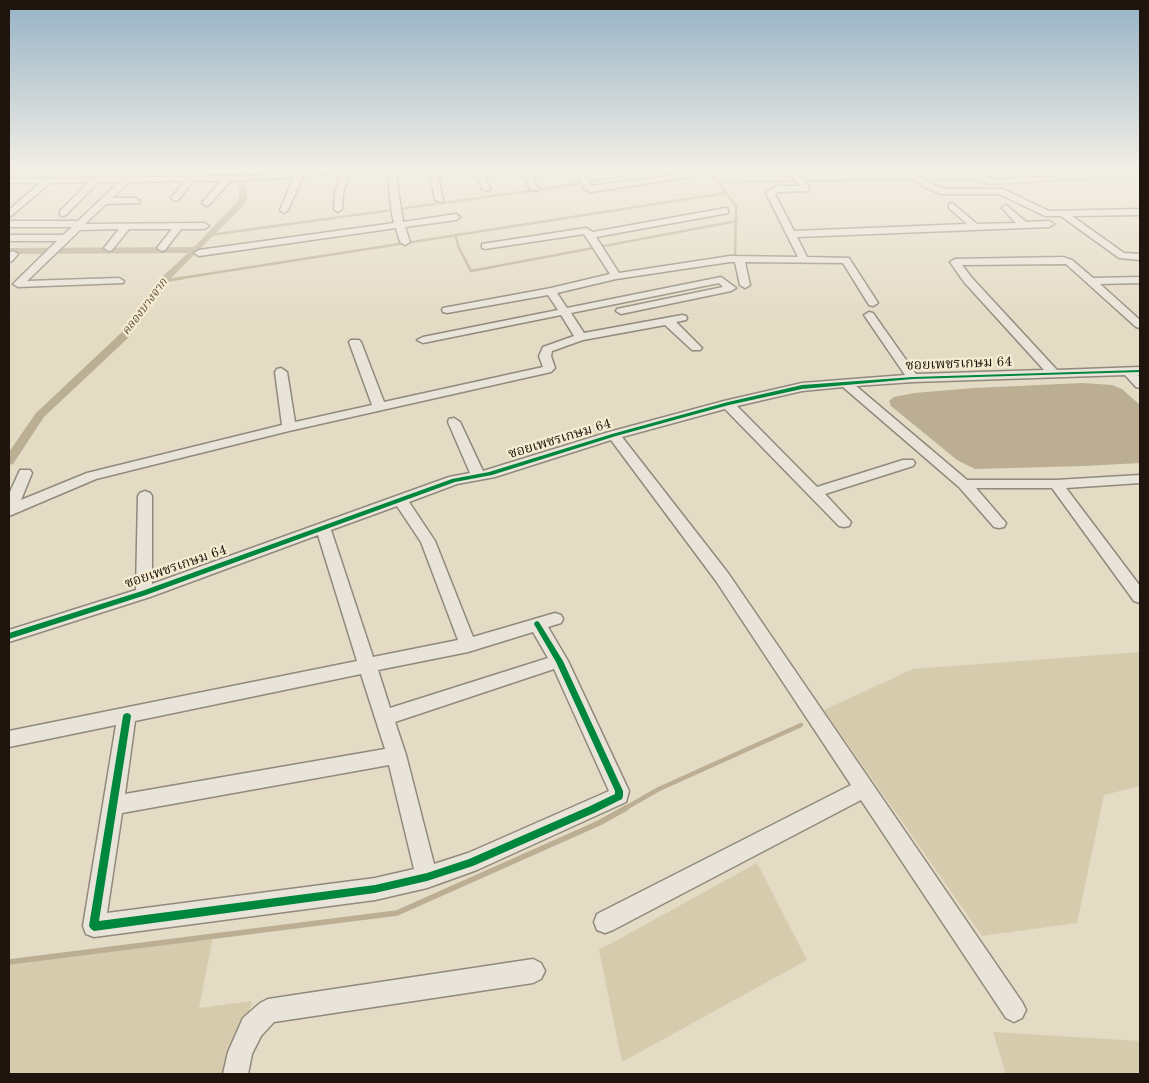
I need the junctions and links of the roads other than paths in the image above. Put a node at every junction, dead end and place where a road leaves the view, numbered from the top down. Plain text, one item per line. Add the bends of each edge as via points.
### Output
1 (85, 220) edge
2 (398, 220) edge
3 (438, 220) edge
4 (681, 220) edge
5 (783, 220) edge
6 (967, 220) edge
7 (1018, 220) edge
8 (1071, 220) edge
9 (9, 224) edge
10 (1049, 224) dead end
11 (79, 225) junction
12 (399, 225) junction
13 (1024, 225) junction
14 (127, 226) junction
15 (179, 226) junction
16 (204, 226) dead end
17 (974, 226) junction
18 (790, 234) junction
19 (590, 235) junction
20 (9, 238) edge
21 (62, 240) junction
22 (405, 242) dead end
23 (485, 246) dead end
24 (109, 248) dead end
25 (162, 248) dead end
26 (199, 253) dead end
27 (1140, 257) edge
28 (803, 258) junction
29 (736, 259) junction
30 (616, 276) junction
31 (1140, 280) edge
32 (119, 281) dead end
33 (1091, 281) junction
34 (13, 284) edge
35 (745, 285) dead end
36 (551, 291) junction
37 (9, 292) edge
38 (873, 303) dead end
39 (447, 310) dead end
40 (621, 311) dead end
41 (565, 312) junction
42 (869, 315) dead end
43 (682, 318) dead end
44 (668, 321) junction
45 (1140, 325) edge
46 (579, 337) junction
47 (423, 340) dead end
48 (355, 342) dead end
49 (696, 348) dead end
50 (1134, 371) edge
51 (281, 372) dead end
52 (1054, 373) junction
53 (913, 378) junction
54 (844, 383) junction
55 (1140, 384) edge
56 (728, 404) junction
57 (379, 406) junction
58 (454, 422) dead end
59 (289, 427) junction
60 (614, 435) junction
61 (908, 463) dead end
62 (25, 473) dead end
63 (478, 476) junction
64 (1140, 479) edge
65 (964, 484) junction
66 (1056, 484) junction
67 (815, 492) junction
68 (145, 496) dead end
69 (400, 500) junction
70 (9, 510) edge
71 (844, 522) dead end
72 (999, 523) dead end
73 (323, 528) junction
74 (144, 593) junction
75 (1140, 596) edge
76 (9, 636) edge
77 (468, 645) junction
78 (558, 662) junction
79 (367, 667) junction
80 (127, 716) junction
81 (384, 718) junction
82 (9, 739) edge
83 (396, 755) junction
84 (864, 788) junction
85 (113, 805) junction
86 (427, 878) junction
87 (605, 922) dead end
88 (533, 971) dead end
89 (1014, 1010) dead end
90 (236, 1074) edge

1 - 11 street
2 - 12 street
3 - 12 street
4 - 19 street
5 - 18 street
6 - 17 street
7 - 13 street
8 - 27 street via 1123,257
9 - 11 street
10 - 13 street
11 - 14 street
11 - 21 street
12 - 22 street
12 - 26 street
13 - 17 street
14 - 15 street
14 - 24 street
15 - 16 street
15 - 25 street
17 - 18 street
18 - 28 street
19 - 23 street via 582,230
19 - 30 street
20 - 21 street
21 - 34 street
28 - 29 street
28 - 38 street via 846,260
29 - 30 street
29 - 35 street
30 - 36 street
31 - 33 street
32 - 34 street
33 - 45 street
33 - 52 street via 1069,262 1058,258 956,262 968,280
34 - 37 street
36 - 39 street
36 - 41 street
40 - 41 street via 731,288 721,280
41 - 46 street
41 - 47 street
42 - 53 street
43 - 44 street
44 - 46 street
44 - 49 street
46 - 57 street via 547,349 545,356 549,368 541,373
48 - 57 street
50 - 52 street, ซอยเพชรเกษม 64
50 - 55 street
51 - 59 street
52 - 53 street, ซอยเพชรเกษม 64
53 - 54 street, ซอยเพชรเกษม 64
54 - 56 street, ซอยเพชรเกษม 64 via 802,387
54 - 65 street
56 - 60 street, ซอยเพชรเกษม 64
56 - 67 street
57 - 59 street
58 - 63 street
59 - 70 street via 92,476
60 - 63 street, ซอยเพชรเกษม 64
60 - 84 street via 722,577
61 - 67 street
62 - 70 street
63 - 69 street, ซอยเพชรเกษม 64 via 454,480
64 - 66 street
65 - 66 street
65 - 72 street
66 - 75 street
67 - 71 street
68 - 74 street
69 - 73 street, ซอยเพชรเกษม 64
69 - 77 street via 428,541
73 - 74 street, ซอยเพชรเกษม 64
73 - 79 street
74 - 76 street, ซอยเพชรเกษม 64
77 - 78 street via 546,621
77 - 79 street
78 - 81 street
78 - 86 street via 619,791 618,796 470,863
79 - 80 street
79 - 81 street
80 - 82 street
80 - 85 street
81 - 83 street
83 - 85 street
83 - 86 street
84 - 87 street
84 - 89 street
85 - 86 street via 94,926 375,889
88 - 90 street via 268,1011 252,1027 240,1052

